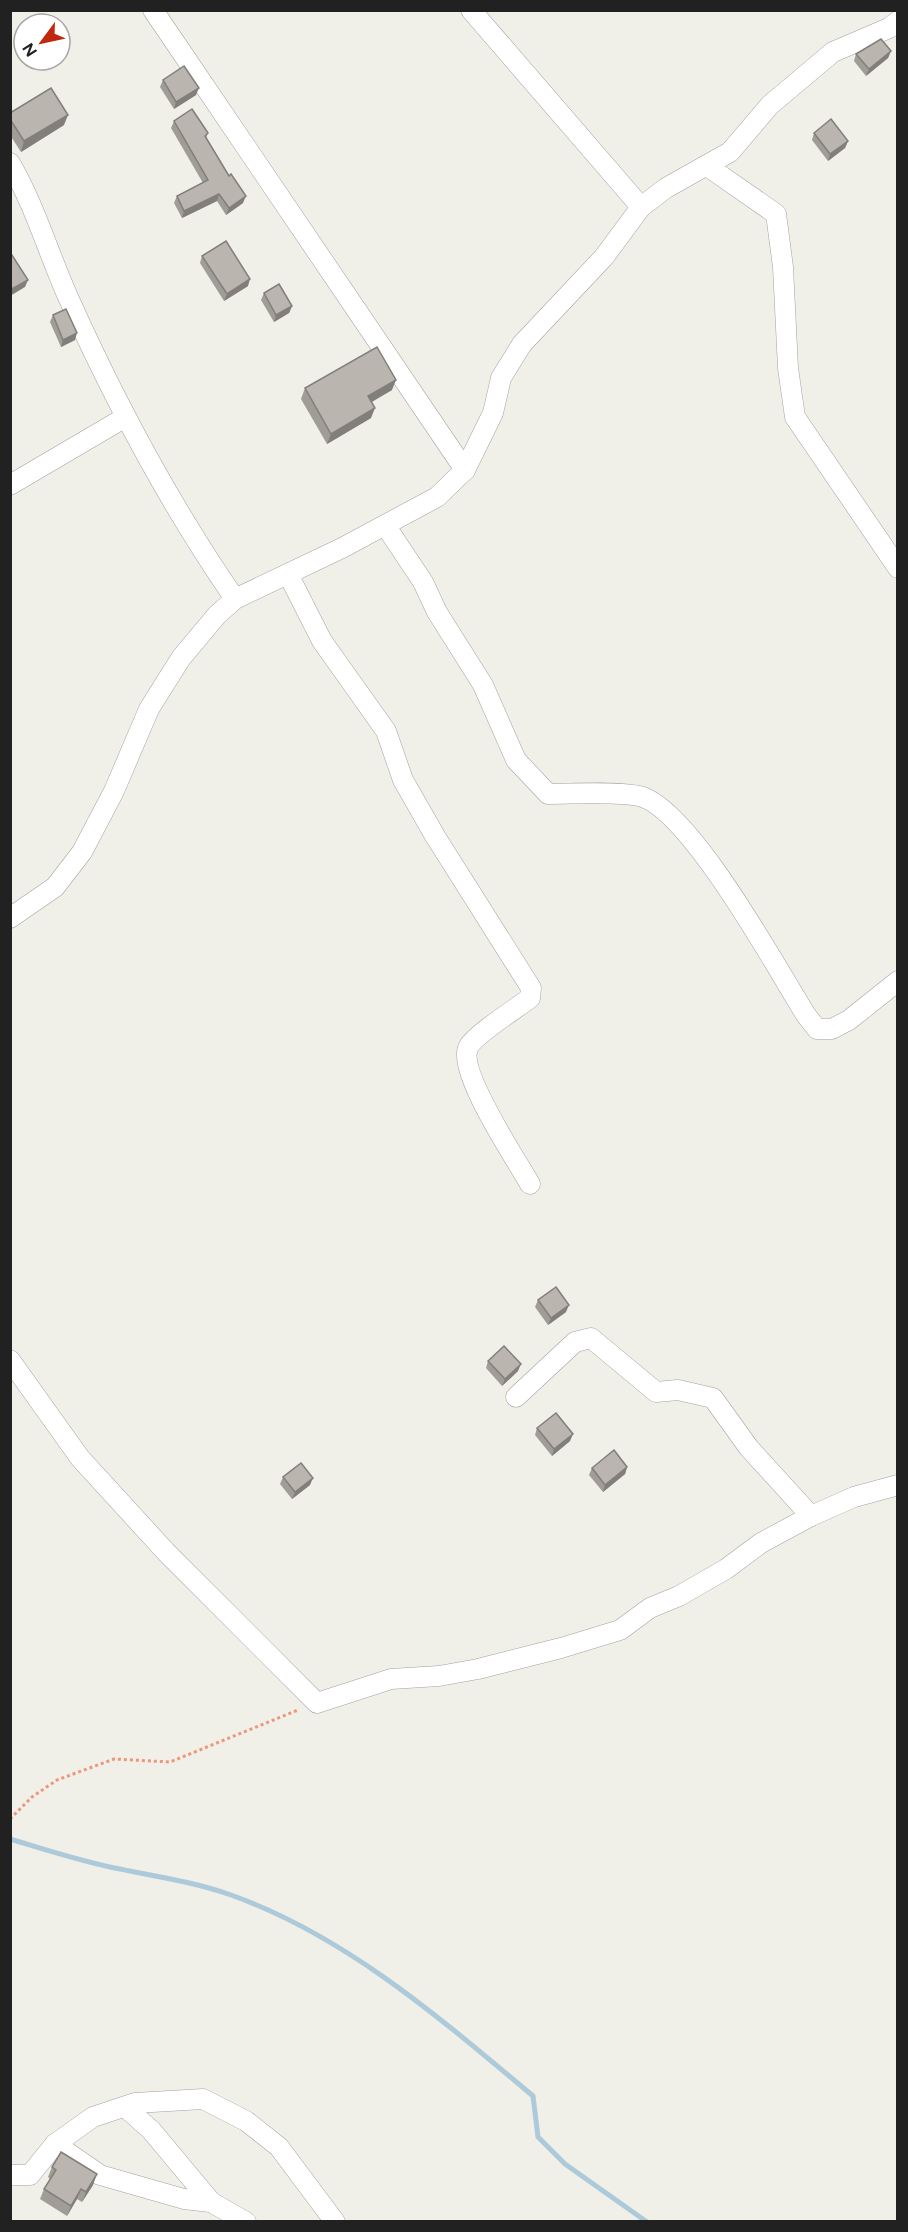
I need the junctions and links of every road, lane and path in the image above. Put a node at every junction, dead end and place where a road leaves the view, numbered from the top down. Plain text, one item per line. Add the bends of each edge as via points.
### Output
1 (153, 10) edge
2 (471, 10) edge
3 (897, 21) edge
4 (10, 164) edge
5 (707, 166) junction
6 (641, 207) junction
7 (124, 418) junction
8 (465, 470) junction
9 (10, 484) edge
10 (385, 525) junction
11 (897, 568) edge
12 (288, 574) junction
13 (235, 599) junction
14 (10, 918) edge
15 (897, 981) edge
16 (530, 1184) dead end
17 (10, 1360) edge
18 (516, 1397) dead end
19 (897, 1485) edge
20 (811, 1516) junction
21 (317, 1703) junction
22 (10, 1819) edge
23 (125, 2107) junction
24 (55, 2144) junction
25 (10, 2175) edge
26 (211, 2202) junction
27 (246, 2222) edge
28 (335, 2222) edge

1 - 8 street
2 - 6 street
3 - 5 street via 833,52 770,105 730,152
4 - 7 street via 30,198 68,297
5 - 6 street
5 - 11 street via 776,214 795,417
6 - 8 street via 604,257 522,344 501,378 493,413
7 - 9 street
7 - 13 street
8 - 10 street via 436,497
10 - 12 street
10 - 15 street via 483,685 516,760 548,794 640,796 670,815 720,874 817,1029 832,1029 849,1020
12 - 13 street
12 - 16 street via 322,641 386,731 403,780 435,836 531,988 530,998 470,1044 465,1057 471,1081
13 - 14 street via 181,658 148,709 114,791 82,852 55,888
17 - 21 street via 80,1458 165,1552
18 - 20 street via 575,1342 591,1338 656,1392 678,1390 713,1398 749,1448
19 - 20 street via 854,1497
20 - 21 street via 679,1596 650,1608 620,1630 478,1669 391,1679
21 - 22 path via 170,1762 114,1759 66,1777 32,1797
23 - 24 street via 93,2117
23 - 26 street via 151,2130
23 - 28 street via 203,2099 246,2121 279,2147
24 - 25 street via 30,2175
24 - 26 street via 100,2175
26 - 27 street

